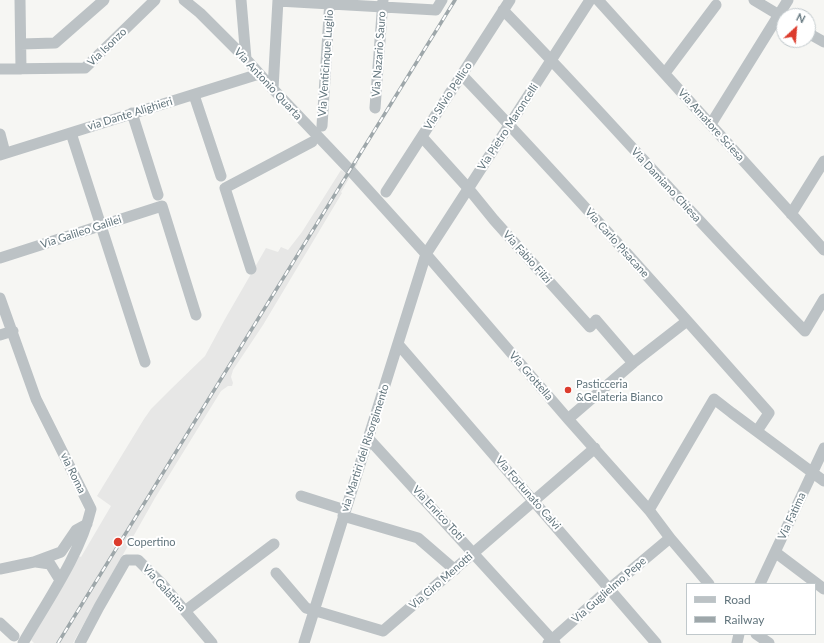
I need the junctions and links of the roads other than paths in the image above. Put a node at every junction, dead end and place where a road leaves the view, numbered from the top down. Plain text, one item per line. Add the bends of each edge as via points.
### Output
1 (20, 0) edge
2 (155, 0) edge
3 (184, 0) edge
4 (242, 0) edge
5 (442, 0) edge
6 (510, 0) edge
7 (590, 0) edge
8 (598, 0) edge
9 (754, 0) edge
10 (100, 1) edge
11 (278, 1) edge
12 (330, 2) edge
13 (383, 4) edge
14 (716, 5) dead end
15 (503, 10) junction
16 (776, 13) edge
17 (776, 26) edge
18 (21, 44) junction
19 (246, 59) junction
20 (551, 59) junction
21 (0, 69) edge
22 (21, 69) junction
23 (665, 73) junction
24 (259, 74) junction
25 (462, 75) junction
26 (273, 89) junction
27 (194, 95) junction
28 (375, 108) dead end
29 (132, 113) junction
30 (711, 124) junction
31 (509, 125) junction
32 (322, 126) dead end
33 (71, 132) junction
34 (0, 134) edge
35 (422, 137) junction
36 (312, 142) dead end
37 (3, 154) edge
38 (824, 161) edge
39 (350, 170) joint
40 (221, 176) dead end
41 (468, 188) junction
42 (386, 192) dead end
43 (158, 195) dead end
44 (791, 214) junction
45 (100, 226) junction
46 (824, 250) edge
47 (426, 254) junction
48 (0, 258) edge
49 (251, 269) dead end
50 (0, 298) edge
51 (824, 299) edge
52 (196, 316) dead end
53 (687, 321) junction
54 (12, 331) junction
55 (0, 335) edge
56 (398, 344) junction
57 (145, 362) dead end
58 (634, 363) junction
59 (568, 419) junction
60 (757, 431) junction
61 (368, 438) junction
62 (595, 448) junction
63 (824, 448) edge
64 (812, 473) junction
65 (824, 481) edge
66 (301, 496) dead end
67 (534, 500) junction
68 (649, 510) junction
69 (344, 513) junction
70 (87, 524) junction
71 (670, 538) junction
72 (274, 544) dead end
73 (61, 552) junction
74 (474, 552) junction
75 (775, 552) junction
76 (34, 562) junction
77 (69, 563) junction
78 (50, 564) junction
79 (0, 567) edge
80 (455, 570) junction
81 (276, 573) dead end
82 (60, 580) junction
83 (708, 583) edge
84 (760, 583) edge
85 (609, 589) junction
86 (824, 589) edge
87 (314, 610) junction
88 (185, 611) junction
89 (0, 623) edge
90 (757, 635) edge
91 (14, 636) dead end
92 (552, 642) edge
93 (23, 643) edge
94 (80, 643) edge
95 (212, 643) edge
96 (304, 643) edge
97 (656, 643) edge
98 (769, 643) edge

1 - 18 street
2 - 22 street, Via Isonzo via 85,68
3 - 19 street, Via Antonio Quarta
4 - 19 street
5 - 13 street via 436,10
6 - 15 street, Via Silvio Pellico
7 - 20 street, Via Pietro Maroncelli
8 - 23 street, Via Amatore Sciesa
9 - 16 street
10 - 18 street via 54,43
11 - 12 street
11 - 26 street
12 - 13 street
12 - 32 street, Via Venticinque Luglio
13 - 28 street, Via Nazario Sauro
14 - 23 street
15 - 20 street, Via Damiano Chiesa
15 - 25 street, Via Silvio Pellico
17 - 30 street
18 - 22 street
19 - 24 street, Via Antonio Quarta
20 - 31 street, Via Pietro Maroncelli
20 - 51 street, Via Damiano Chiesa via 756,282 805,331
21 - 22 street, Via Isonzo
23 - 30 street, Via Amatore Sciesa
24 - 26 street, Via Antonio Quarta
24 - 27 street, via Dante Alighieri
25 - 31 street, Via Carlo Pisacane
25 - 35 street, Via Silvio Pellico
26 - 39 street, Via Antonio Quarta
27 - 29 street, via Dante Alighieri
27 - 40 street
29 - 33 street, via Dante Alighieri
29 - 43 street
30 - 44 street, Via Amatore Sciesa
31 - 41 street, Via Pietro Maroncelli
31 - 53 street, Via Carlo Pisacane
33 - 37 street, via Dante Alighieri
33 - 45 street
34 - 37 street
35 - 41 street, Via Fabio Filzi
35 - 42 street, Via Silvio Pellico
36 - 49 street via 225,188
38 - 44 street
39 - 47 street, Via Grottella
41 - 47 street, Via Pietro Maroncelli
41 - 58 street, Via Fabio Filzi via 590,326 596,320
44 - 46 street, Via Amatore Sciesa
45 - 48 street, Via Galileo Galilei
45 - 52 street, Via Galileo Galilei via 162,206
45 - 57 street
47 - 56 street, via Martiri del Risorgimento
47 - 59 street, Via Grottella
50 - 54 street, via Roma
53 - 58 street
53 - 60 street, Via Carlo Pisacane via 769,413
54 - 55 street
54 - 70 street, via Roma via 36,398 91,509
56 - 61 street, via Martiri del Risorgimento
56 - 67 street, Via Fortunato Calvi
58 - 59 street
59 - 62 street, Via Grottella
60 - 64 street
60 - 68 street via 714,399
61 - 69 street, via Martiri del Risorgimento
61 - 74 street, Via Enrico Toti
62 - 67 street, Via Ciro Menotti
62 - 68 street, Via Grottella
63 - 64 street, Via Fatima
64 - 65 street
64 - 75 street, Via Fatima
66 - 69 street
67 - 74 street, Via Ciro Menotti
67 - 85 street, Via Fortunato Calvi
68 - 71 street, Via Grottella
69 - 80 street via 418,538
69 - 87 street, via Martiri del Risorgimento
70 - 73 street via 76,530
70 - 77 street, via Roma
71 - 83 street, Via Grottella
71 - 85 street, Via Guglielmo Pepe
72 - 88 street
73 - 76 street
73 - 77 street
74 - 80 street, Via Ciro Menotti
74 - 92 street, Via Enrico Toti
75 - 84 street, Via Fatima
75 - 86 street
76 - 78 street
76 - 79 street
77 - 78 street
77 - 82 street, via Roma
78 - 82 street
80 - 87 street, Via Ciro Menotti via 383,631
81 - 87 street, Via Ciro Menotti via 306,608
82 - 93 street, via Roma
85 - 92 street, Via Guglielmo Pepe
85 - 97 street, Via Fortunato Calvi
87 - 96 street, via Martiri del Risorgimento
88 - 94 street, Via Galatina via 138,560 126,560
88 - 95 street, Via Galatina
89 - 91 street
90 - 98 street

